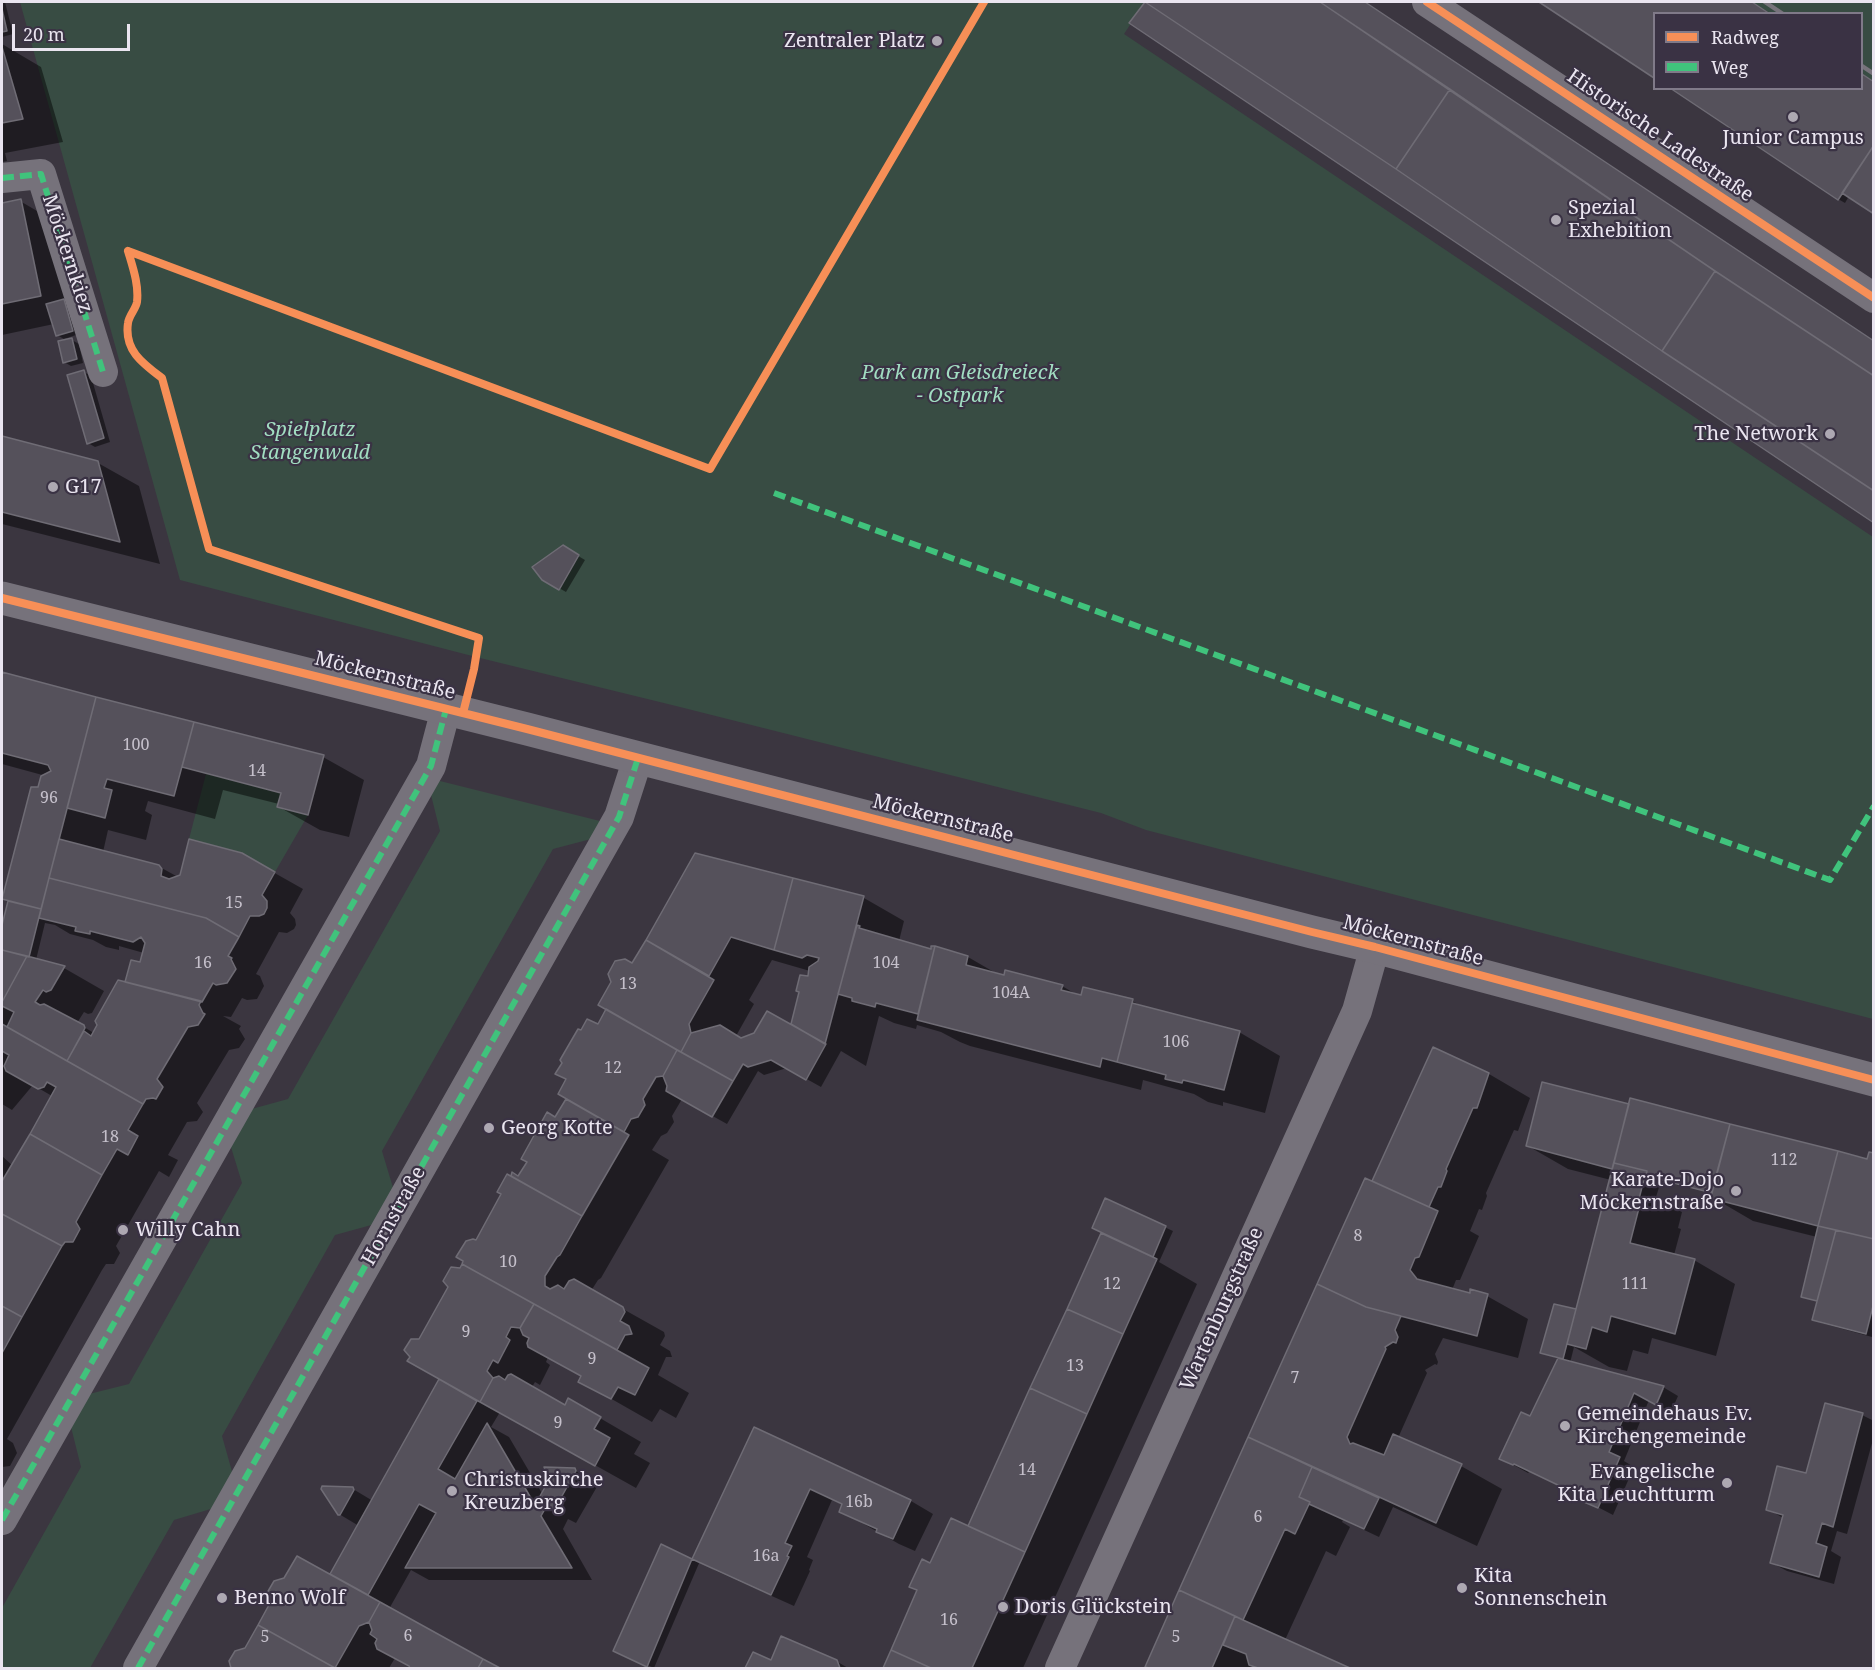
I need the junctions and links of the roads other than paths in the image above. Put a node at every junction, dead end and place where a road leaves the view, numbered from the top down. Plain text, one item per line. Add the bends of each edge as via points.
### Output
1 (1427, 2) edge
2 (2, 178) edge
3 (1874, 298) edge
4 (103, 372) dead end
5 (2, 598) edge
6 (446, 709) junction
7 (638, 758) junction
8 (1375, 947) junction
9 (1874, 1080) edge
10 (2, 1520) edge
11 (138, 1668) edge
12 (1060, 1668) edge

1 - 3 street, Historische Ladestraße
2 - 4 street, Möckernkiez via 41,174
5 - 6 street, Möckernstraße
6 - 7 street, Möckernstraße
6 - 10 street via 431,766
7 - 8 street, Möckernstraße
7 - 11 street, Hornstraße via 619,817
8 - 9 street, Möckernstraße
8 - 12 street, Wartenburgstraße via 1357,1011

